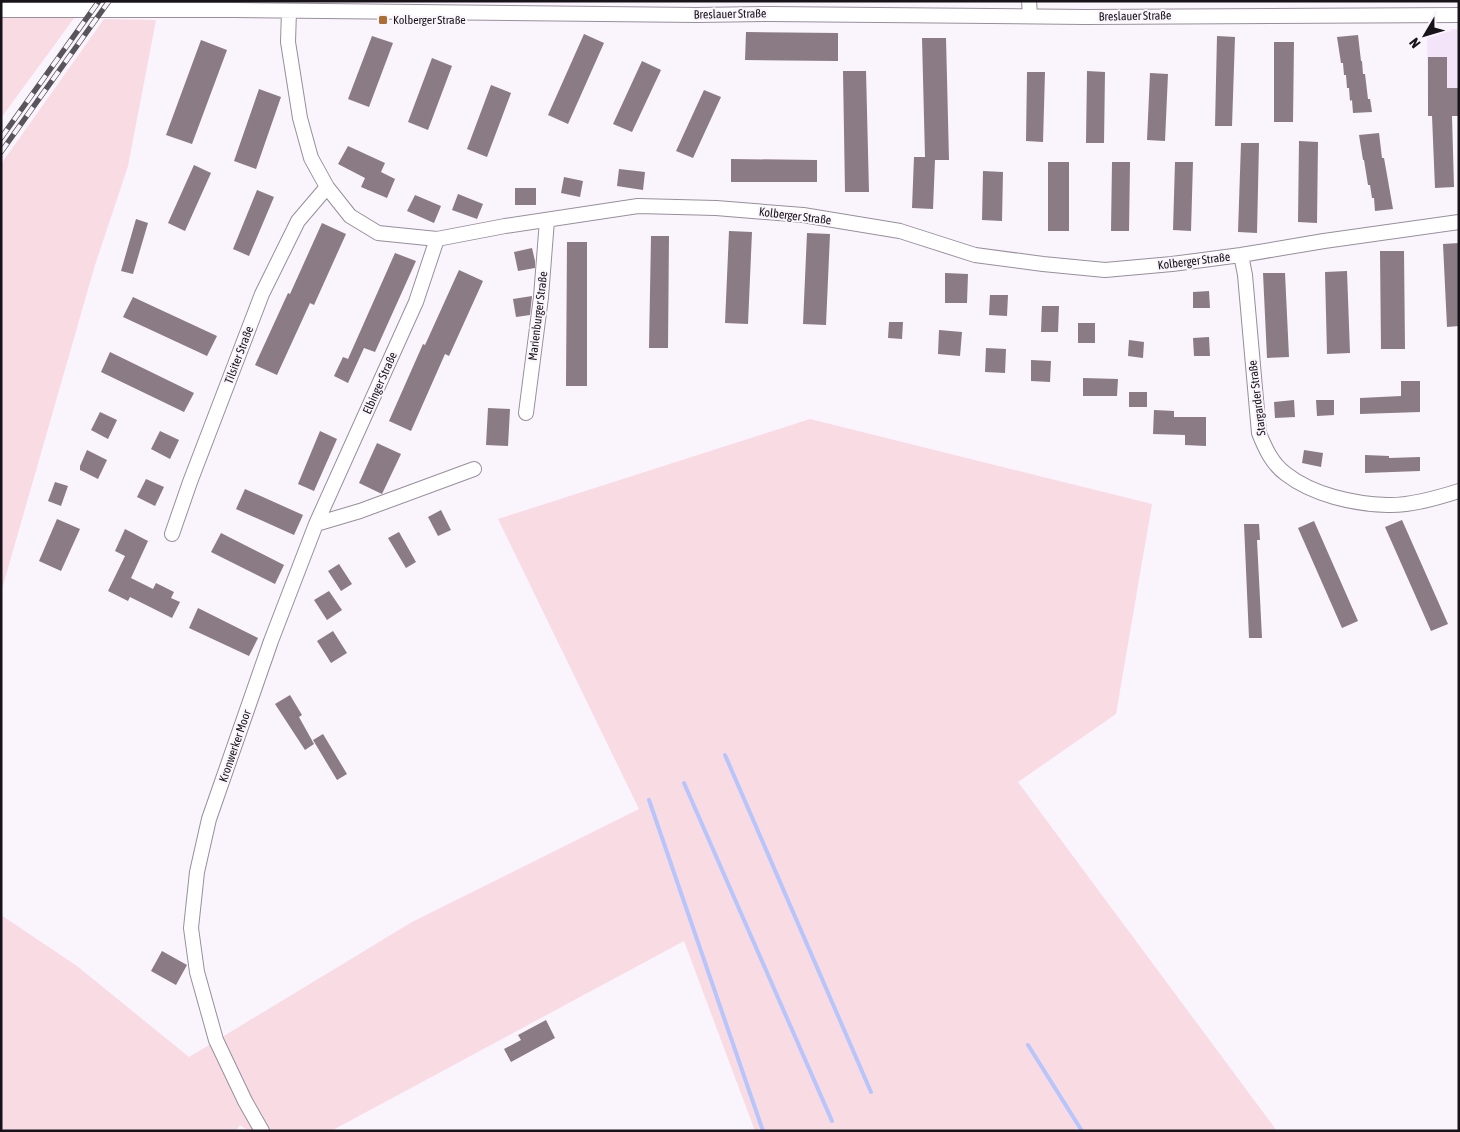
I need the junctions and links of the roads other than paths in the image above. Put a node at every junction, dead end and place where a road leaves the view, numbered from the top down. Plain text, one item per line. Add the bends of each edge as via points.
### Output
1 (1029, 1) edge
2 (1281, 1) edge
3 (769, 8) edge
4 (1, 10) edge
5 (289, 11) junction
6 (1459, 15) edge
7 (1030, 16) junction
8 (1281, 16) junction
9 (327, 187) junction
10 (547, 220) junction
11 (1459, 222) edge
12 (437, 239) junction
13 (1241, 255) junction
14 (526, 413) dead end
15 (474, 469) dead end
16 (1459, 491) edge
17 (316, 524) junction
18 (172, 534) dead end
19 (262, 1131) edge

1 - 7 street
2 - 8 street
3 - 5 street, Breslauer Straße via 696,15
3 - 7 street, Breslauer Straße
4 - 5 street, Breslauer Straße
5 - 9 street, Kolberger Straße via 288,42 300,118 311,158
6 - 8 street, Breslauer Straße
7 - 8 street, Breslauer Straße
9 - 12 street, Kolberger Straße via 350,216 378,233
9 - 18 street, Tilsiter Straße via 298,221 262,294
10 - 12 street, Kolberger Straße
10 - 13 street, Kolberger Straße via 638,206 803,215 900,231 974,255 1105,270
10 - 14 street, Marienburger Straße
11 - 13 street, Kolberger Straße
12 - 17 street, Elbinger Straße via 416,302
13 - 16 street, Stargarder Straße via 1259,433 1266,451 1285,474 1314,491 1389,505 1434,499
15 - 17 street
17 - 19 street, Kronwerker Moor via 209,819 197,872 191,928 197,972 216,1040 244,1101

